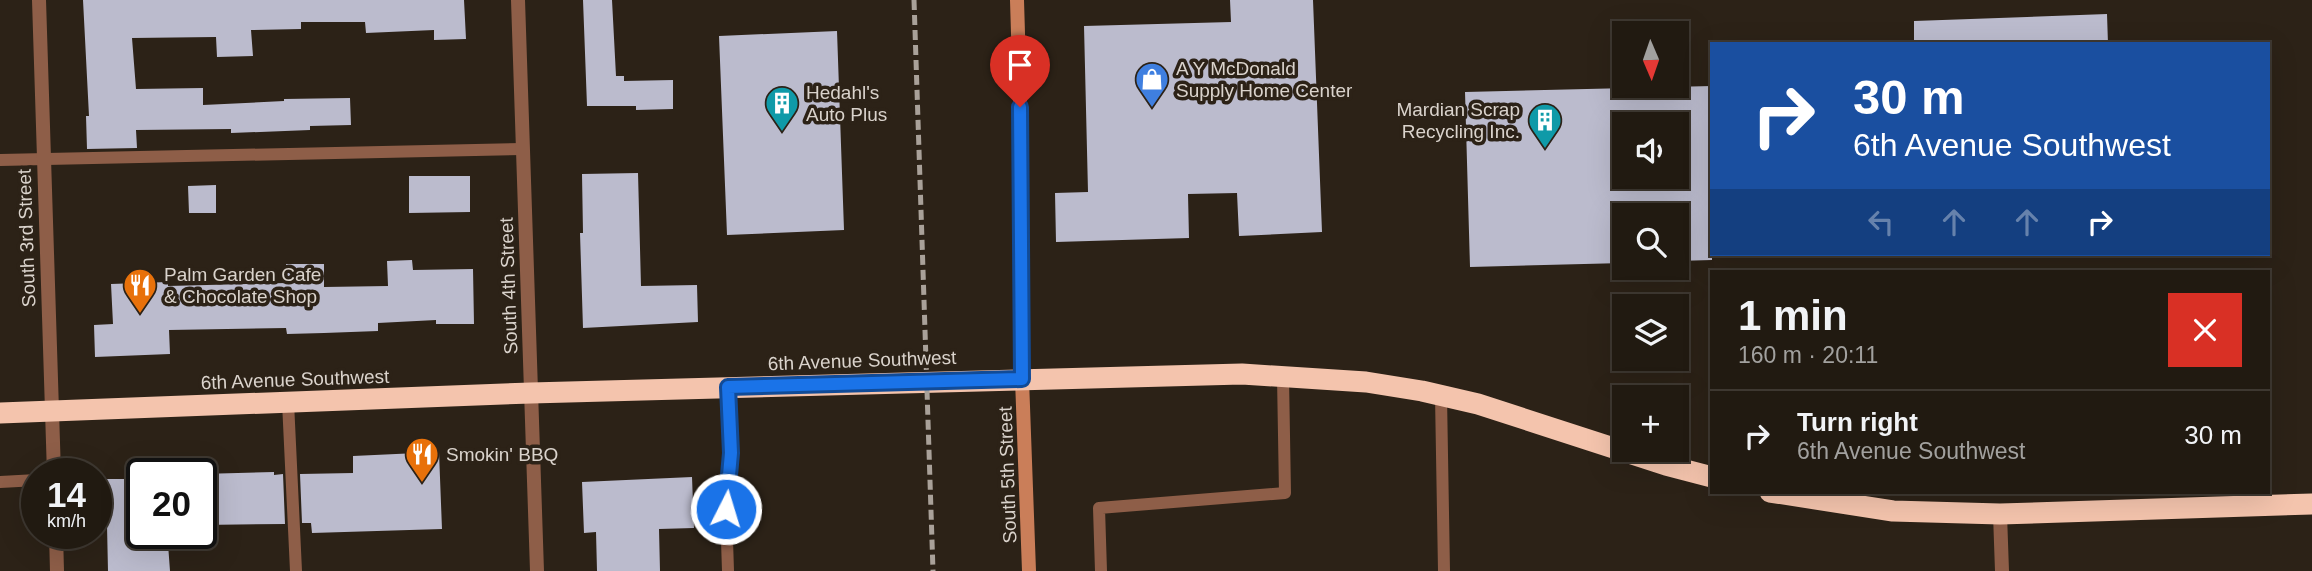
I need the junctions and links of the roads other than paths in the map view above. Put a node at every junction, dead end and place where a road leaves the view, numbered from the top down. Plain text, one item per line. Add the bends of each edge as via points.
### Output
1 (39, 0) edge
2 (518, 0) edge
3 (1017, 0) edge
4 (523, 149) junction
5 (43, 158) junction
6 (0, 160) edge
7 (1283, 377) junction
8 (1022, 379) junction
9 (728, 387) junction
10 (531, 393) junction
11 (1441, 396) junction
12 (288, 402) junction
13 (51, 412) junction
14 (0, 413) edge
15 (53, 458) edge
16 (1710, 476) edge
17 (21, 481) edge
18 (0, 482) edge
19 (1783, 494) edge
20 (2312, 504) edge
21 (2000, 514) junction
22 (56, 549) edge
23 (57, 571) edge
24 (296, 571) edge
25 (537, 571) edge
26 (728, 571) edge
27 (1029, 571) edge
28 (1101, 571) edge
29 (1444, 571) edge
30 (2002, 571) edge

1 - 5 street, South 3rd Street
2 - 4 street, South 4th Street
3 - 8 main road, South 5th Street
4 - 5 lane
4 - 10 street, South 4th Street
5 - 6 lane
5 - 13 street, South 3rd Street
7 - 8 highway, 6th Avenue Southwest
7 - 11 highway, 6th Avenue Southwest via 1367,382
7 - 28 lane via 1285,493 1099,508
8 - 9 highway, 6th Avenue Southwest
8 - 27 main road, South 5th Street
9 - 10 highway, 6th Avenue Southwest
9 - 26 lane
10 - 12 highway, 6th Avenue Southwest
10 - 25 street, South 4th Street
11 - 16 highway, 6th Avenue Southwest
11 - 29 lane
12 - 13 highway, 6th Avenue Southwest
12 - 24 lane
13 - 14 highway, 6th Avenue Southwest
13 - 15 street, South 3rd Street
17 - 18 lane
19 - 21 highway via 1893,511
20 - 21 highway
21 - 30 street
22 - 23 street

